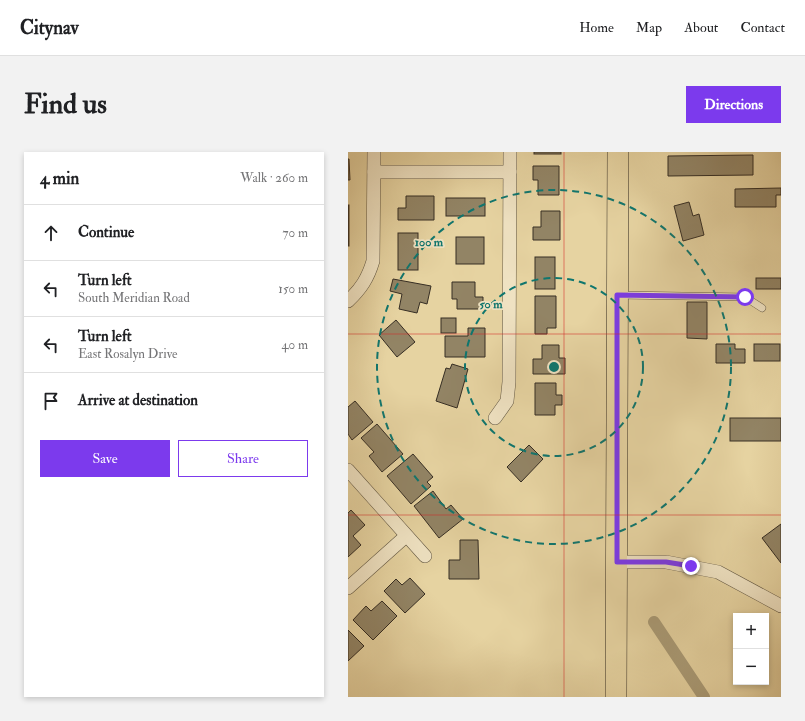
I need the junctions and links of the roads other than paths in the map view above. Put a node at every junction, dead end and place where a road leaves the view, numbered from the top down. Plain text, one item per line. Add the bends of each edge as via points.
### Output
1 (374, 152) edge
2 (510, 152) edge
3 (618, 152) edge
4 (374, 172) junction
5 (510, 172) junction
6 (617, 295) junction
7 (348, 301) edge
8 (762, 308) dead end
9 (495, 418) dead end
10 (348, 470) edge
11 (406, 536) junction
12 (425, 556) dead end
13 (617, 562) junction
14 (348, 588) edge
15 (781, 606) edge
16 (616, 697) edge

1 - 4 street
2 - 5 street
3 - 6 main road
4 - 5 street
4 - 7 street via 373,260 362,287
5 - 9 street via 509,382 507,400
6 - 8 lane via 745,297
6 - 13 main road
10 - 11 street
11 - 12 street
11 - 14 street
13 - 15 street via 666,562 718,572
13 - 16 main road

